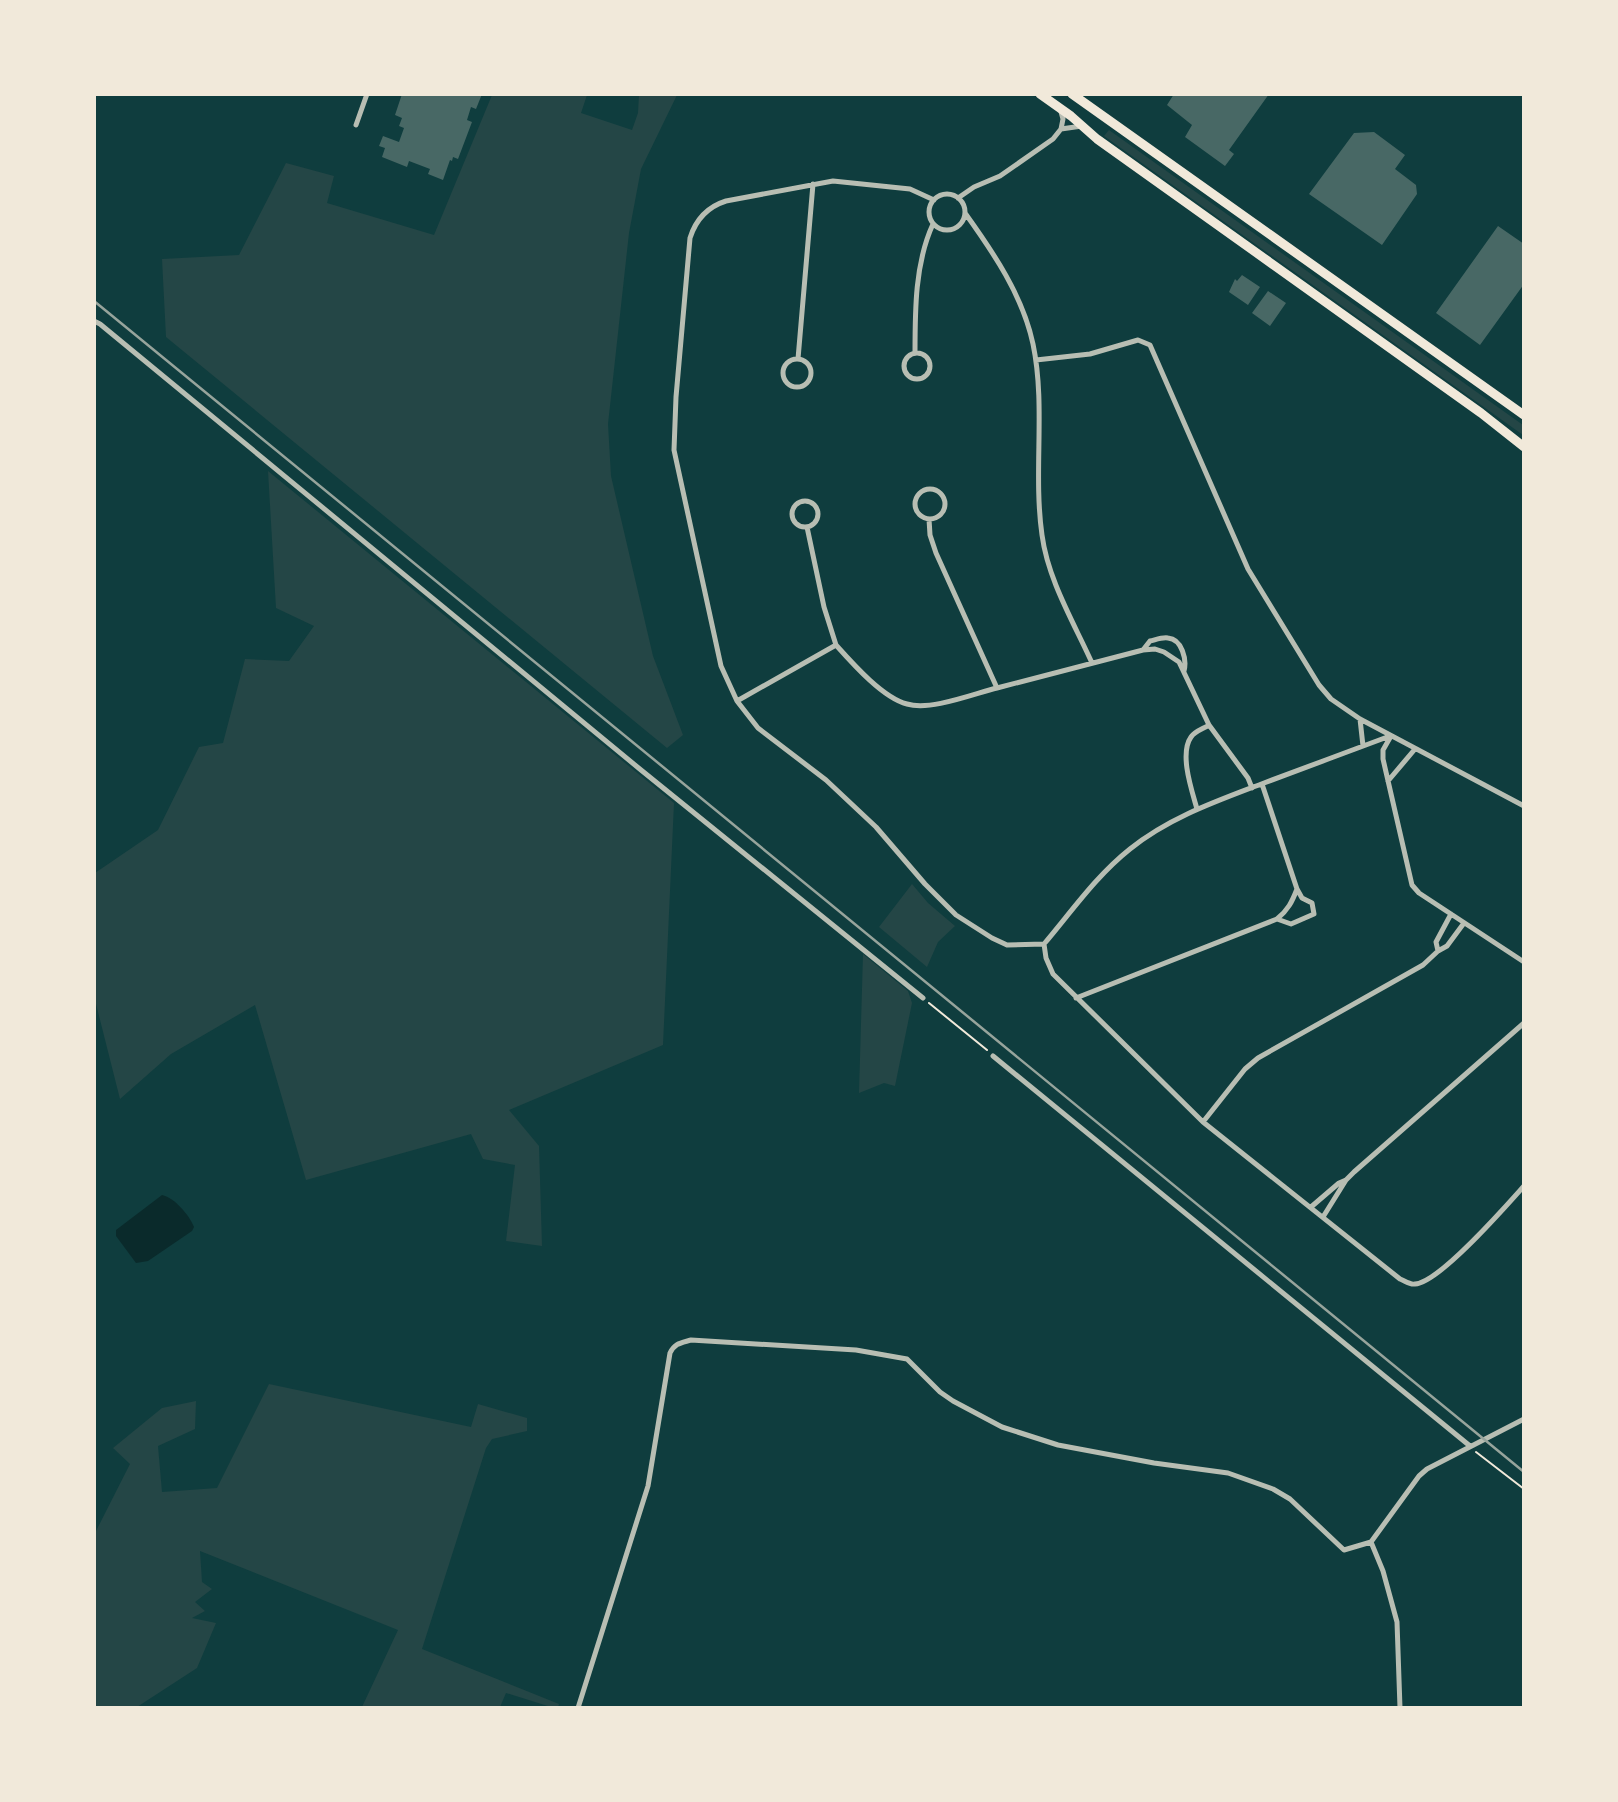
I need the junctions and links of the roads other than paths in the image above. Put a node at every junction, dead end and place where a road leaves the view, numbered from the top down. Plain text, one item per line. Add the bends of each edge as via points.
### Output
1 (367, 94) edge
2 (1040, 94) edge
3 (1072, 94) edge
4 (1060, 108) junction
5 (356, 125) dead end
6 (1083, 126) junction
7 (1061, 129) junction
8 (813, 184) junction
9 (958, 198) junction
10 (934, 200) junction
11 (965, 213) junction
12 (933, 224) junction
13 (94, 321) edge
14 (915, 353) junction
15 (798, 359) junction
16 (1036, 360) junction
17 (1524, 415) edge
18 (1524, 447) edge
19 (929, 519) junction
20 (807, 527) junction
21 (836, 645) junction
22 (1143, 650) junction
23 (1092, 663) junction
24 (1184, 671) junction
25 (998, 688) junction
26 (737, 701) junction
27 (1360, 719) junction
28 (1209, 725) junction
29 (1391, 736) junction
30 (1363, 746) junction
31 (1415, 749) junction
32 (1388, 781) junction
33 (1262, 784) junction
34 (1252, 788) junction
35 (1524, 806) edge
36 (1197, 809) junction
37 (1297, 889) junction
38 (1451, 914) junction
39 (1277, 919) junction
40 (1464, 923) junction
41 (1044, 944) junction
42 (1438, 950) junction
43 (1524, 962) edge
44 (923, 998) road end
45 (1076, 998) junction
46 (1524, 1023) edge
47 (993, 1056) road end
48 (1203, 1122) junction
49 (1346, 1180) junction
50 (1524, 1186) edge
51 (1311, 1207) junction
52 (1323, 1217) junction
53 (1524, 1419) edge
54 (1470, 1446) junction
55 (1371, 1542) junction
56 (578, 1707) edge
57 (1400, 1707) edge

1 - 5 street
2 - 4 main road
3 - 17 main road
4 - 6 main road
4 - 7 street
6 - 7 street
6 - 18 main road
7 - 9 street via 1023,162
8 - 10 street via 878,184 910,189
8 - 15 street
8 - 26 street via 716,204 700,218 690,238 674,450 718,656
9 - 10 street via 945,194
9 - 11 street
10 - 12 street via 929,214
11 - 12 street via 956,229 941,230
11 - 16 street via 1021,304
12 - 14 street via 925,242 915,309
13 - 44 street
14 - 14 street via 906,358 904,370 908,377 923,379 930,362
15 - 15 street via 786,364 783,373 786,382 796,387 806,384 812,375 807,362
16 - 23 street via 1042,537 1049,565
16 - 27 street via 1090,354 1138,340 1150,345 1248,569 1318,685
19 - 19 street via 940,515 944,503 938,492 930,490 919,494 915,506 919,515
19 - 25 street via 936,553
20 - 20 street via 816,521 818,512 805,500 795,505 792,514 796,524
20 - 21 street
21 - 25 street via 890,696 908,705 936,704
21 - 26 street
22 - 23 street
22 - 24 street via 1155,649 1174,657
22 - 24 street via 1150,641 1172,638 1183,653
23 - 25 street
24 - 28 street
26 - 41 street via 758,728 826,780 876,827 956,915 1007,945
27 - 29 street
27 - 30 street
28 - 34 street
28 - 36 street via 1194,733 1186,749
29 - 30 street
29 - 31 street
29 - 32 street via 1383,750
30 - 33 street
31 - 32 street
31 - 35 street
32 - 38 street via 1410,879 1419,893
33 - 34 street
33 - 37 street
34 - 36 street
36 - 41 street via 1127,850 1089,887
37 - 39 street via 1292,904
37 - 39 street via 1312,903 1314,914 1291,924
38 - 40 street
38 - 42 street via 1436,942
39 - 45 street
40 - 42 street via 1447,946
40 - 43 street
41 - 45 street via 1053,974
42 - 48 street via 1423,965 1258,1058
45 - 48 street
46 - 49 street
47 - 54 street
48 - 51 street
49 - 51 street
49 - 52 street
50 - 52 street via 1467,1246 1425,1282 1413,1285
51 - 52 street
53 - 54 street
54 - 55 street via 1419,1476
55 - 56 street via 1344,1550 1282,1494 1228,1473 1058,1445 1002,1427 946,1397 907,1359 856,1350 691,1340 674,1346 670,1353 648,1486
55 - 57 street via 1397,1622

